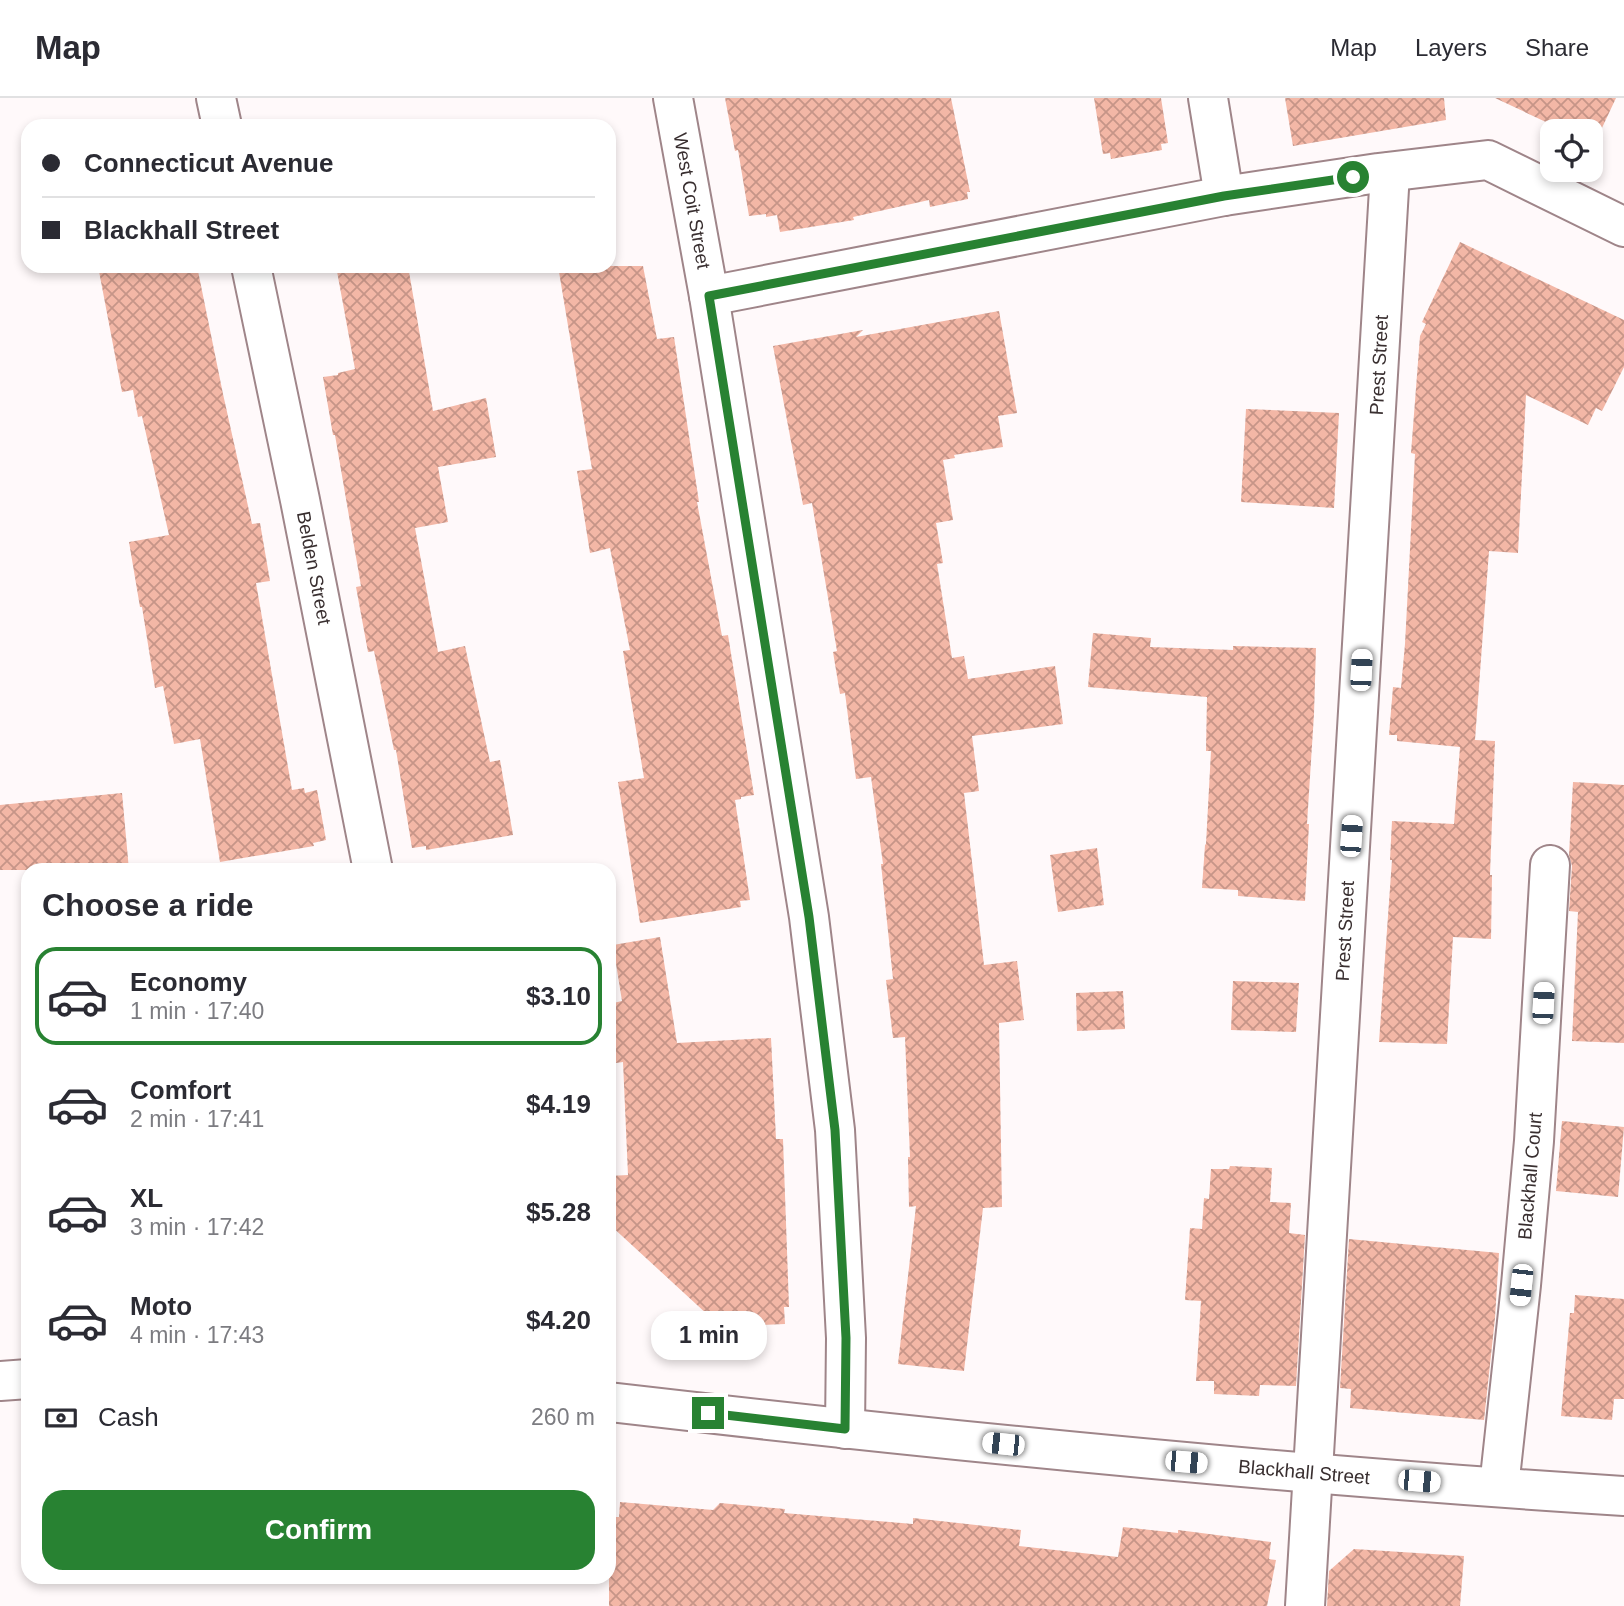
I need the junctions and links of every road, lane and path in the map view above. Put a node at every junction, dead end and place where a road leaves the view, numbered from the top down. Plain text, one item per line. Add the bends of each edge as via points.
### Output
1 (216, 98) edge
2 (673, 98) edge
3 (1208, 98) edge
4 (220, 119) edge
5 (1390, 172) junction
6 (1224, 196) junction
7 (1624, 227) edge
8 (252, 273) edge
9 (709, 296) junction
10 (372, 863) edge
11 (1550, 865) dead end
12 (21, 1379) edge
13 (0, 1381) edge
14 (616, 1403) edge
15 (845, 1429) junction
16 (1313, 1472) junction
17 (1499, 1487) junction
18 (1624, 1496) edge
19 (1305, 1606) edge

1 - 4 street
2 - 9 street, West Coit Street
3 - 6 street
5 - 6 street
5 - 7 street via 1488,160
5 - 16 street, Prest Street
6 - 9 street
8 - 10 street, Belden Street
9 - 15 street, West Coit Street via 807,904 835,1130 846,1338
11 - 17 street, Blackhall Court via 1532,1154
12 - 13 street
14 - 15 street, Blackhall Street
15 - 16 street, Blackhall Street
16 - 17 street, Blackhall Street
16 - 19 street, Prest Street
17 - 18 street, Blackhall Street

